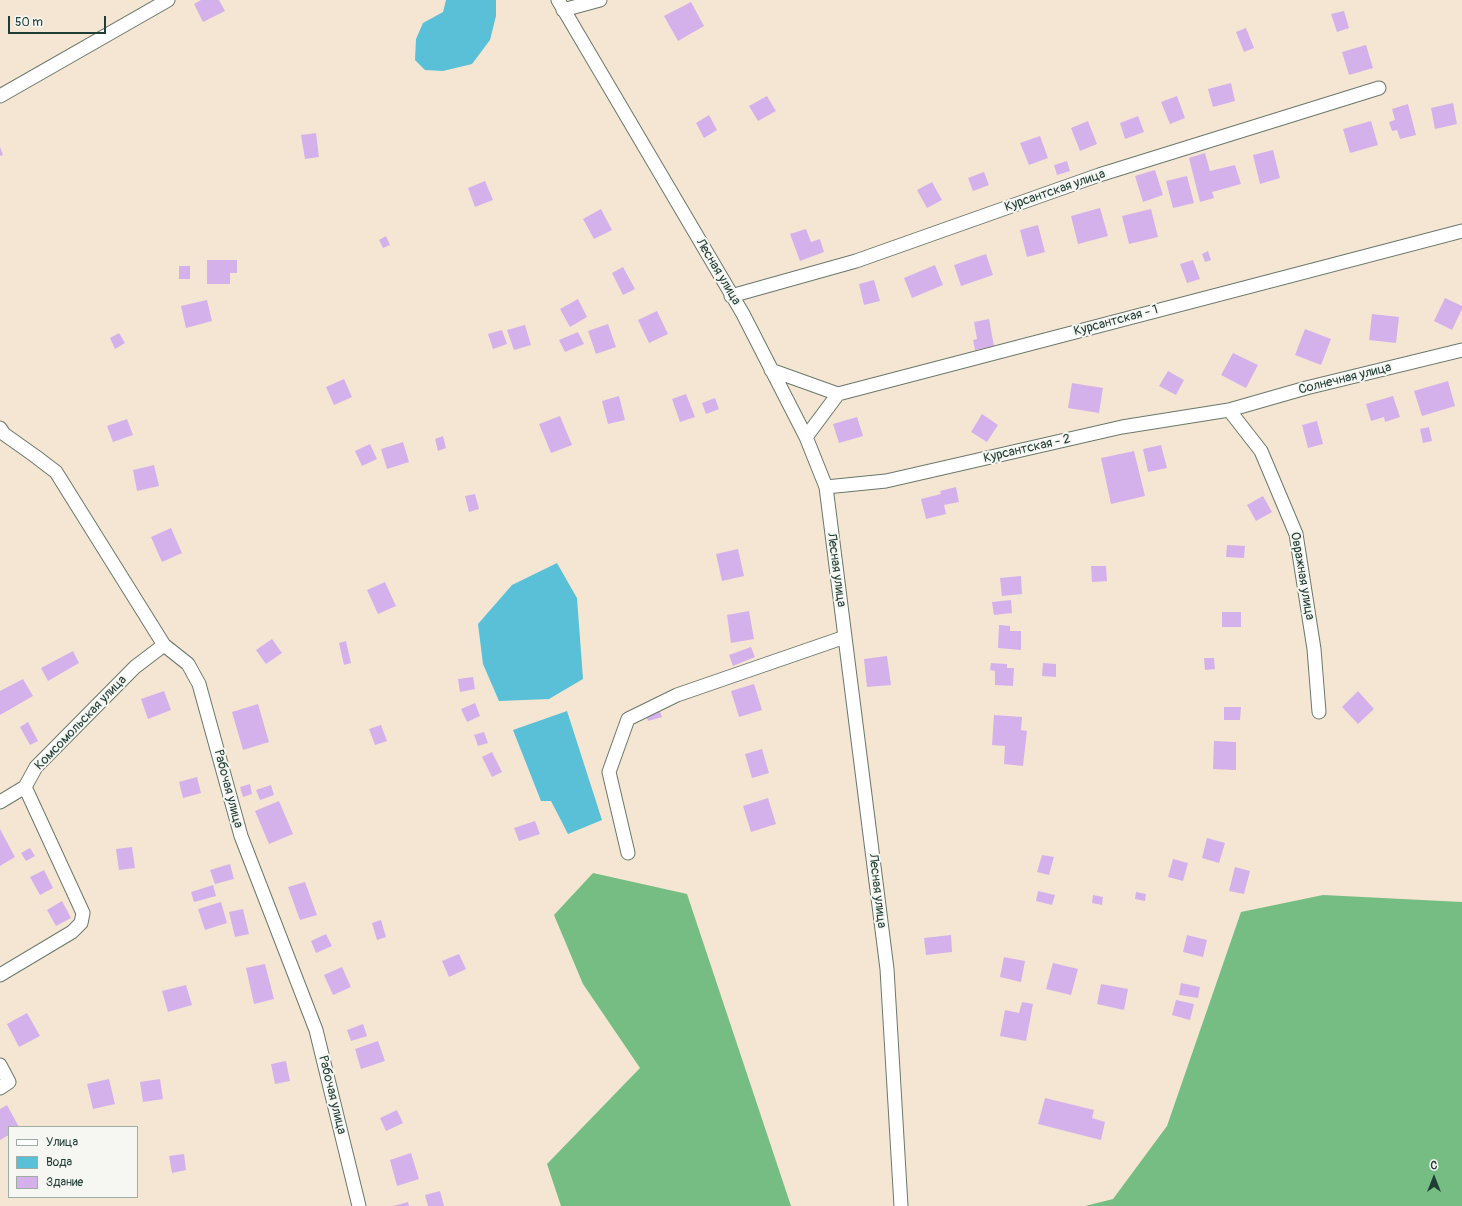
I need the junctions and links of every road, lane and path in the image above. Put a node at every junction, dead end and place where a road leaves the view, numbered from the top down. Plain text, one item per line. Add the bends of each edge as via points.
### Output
1 (168, 0) edge
2 (600, 0) edge
3 (560, 5) edge
4 (1379, 88) dead end
5 (0, 96) edge
6 (1462, 232) edge
7 (731, 296) junction
8 (1462, 350) edge
9 (771, 370) junction
10 (838, 394) junction
11 (1229, 410) junction
12 (1, 433) edge
13 (806, 437) junction
14 (826, 487) junction
15 (845, 637) junction
16 (164, 644) junction
17 (1319, 712) dead end
18 (25, 788) junction
19 (0, 802) edge
20 (628, 852) dead end
21 (0, 974) edge
22 (0, 1065) edge
23 (0, 1088) edge
24 (359, 1206) edge
25 (901, 1206) edge

1 - 5 street
2 - 3 street
3 - 7 street, Лесная улица
4 - 7 street, Курсантская улица via 1098,175 856,261
6 - 10 street, Курсантская - 1
7 - 9 street, Лесная улица
8 - 11 street, Солнечная улица via 1306,388
9 - 10 street
9 - 13 street, Лесная улица
10 - 13 street
11 - 14 street, Курсантская - 2 via 1122,427 886,481
11 - 17 street, Овражная улица via 1262,451 1296,534 1314,649
12 - 16 street, Рабочая улица via 56,472
13 - 14 street, Лесная улица
14 - 15 street, Лесная улица
15 - 20 street via 677,695 628,719 609,772
15 - 25 street, Лесная улица via 887,969
16 - 18 street, Комсомольская улица via 135,667 36,766
16 - 24 street, Рабочая улица via 188,664 199,684 242,836 316,1030
18 - 19 street
18 - 21 street via 83,913 81,923 72,932
22 - 23 street via 9,1082

